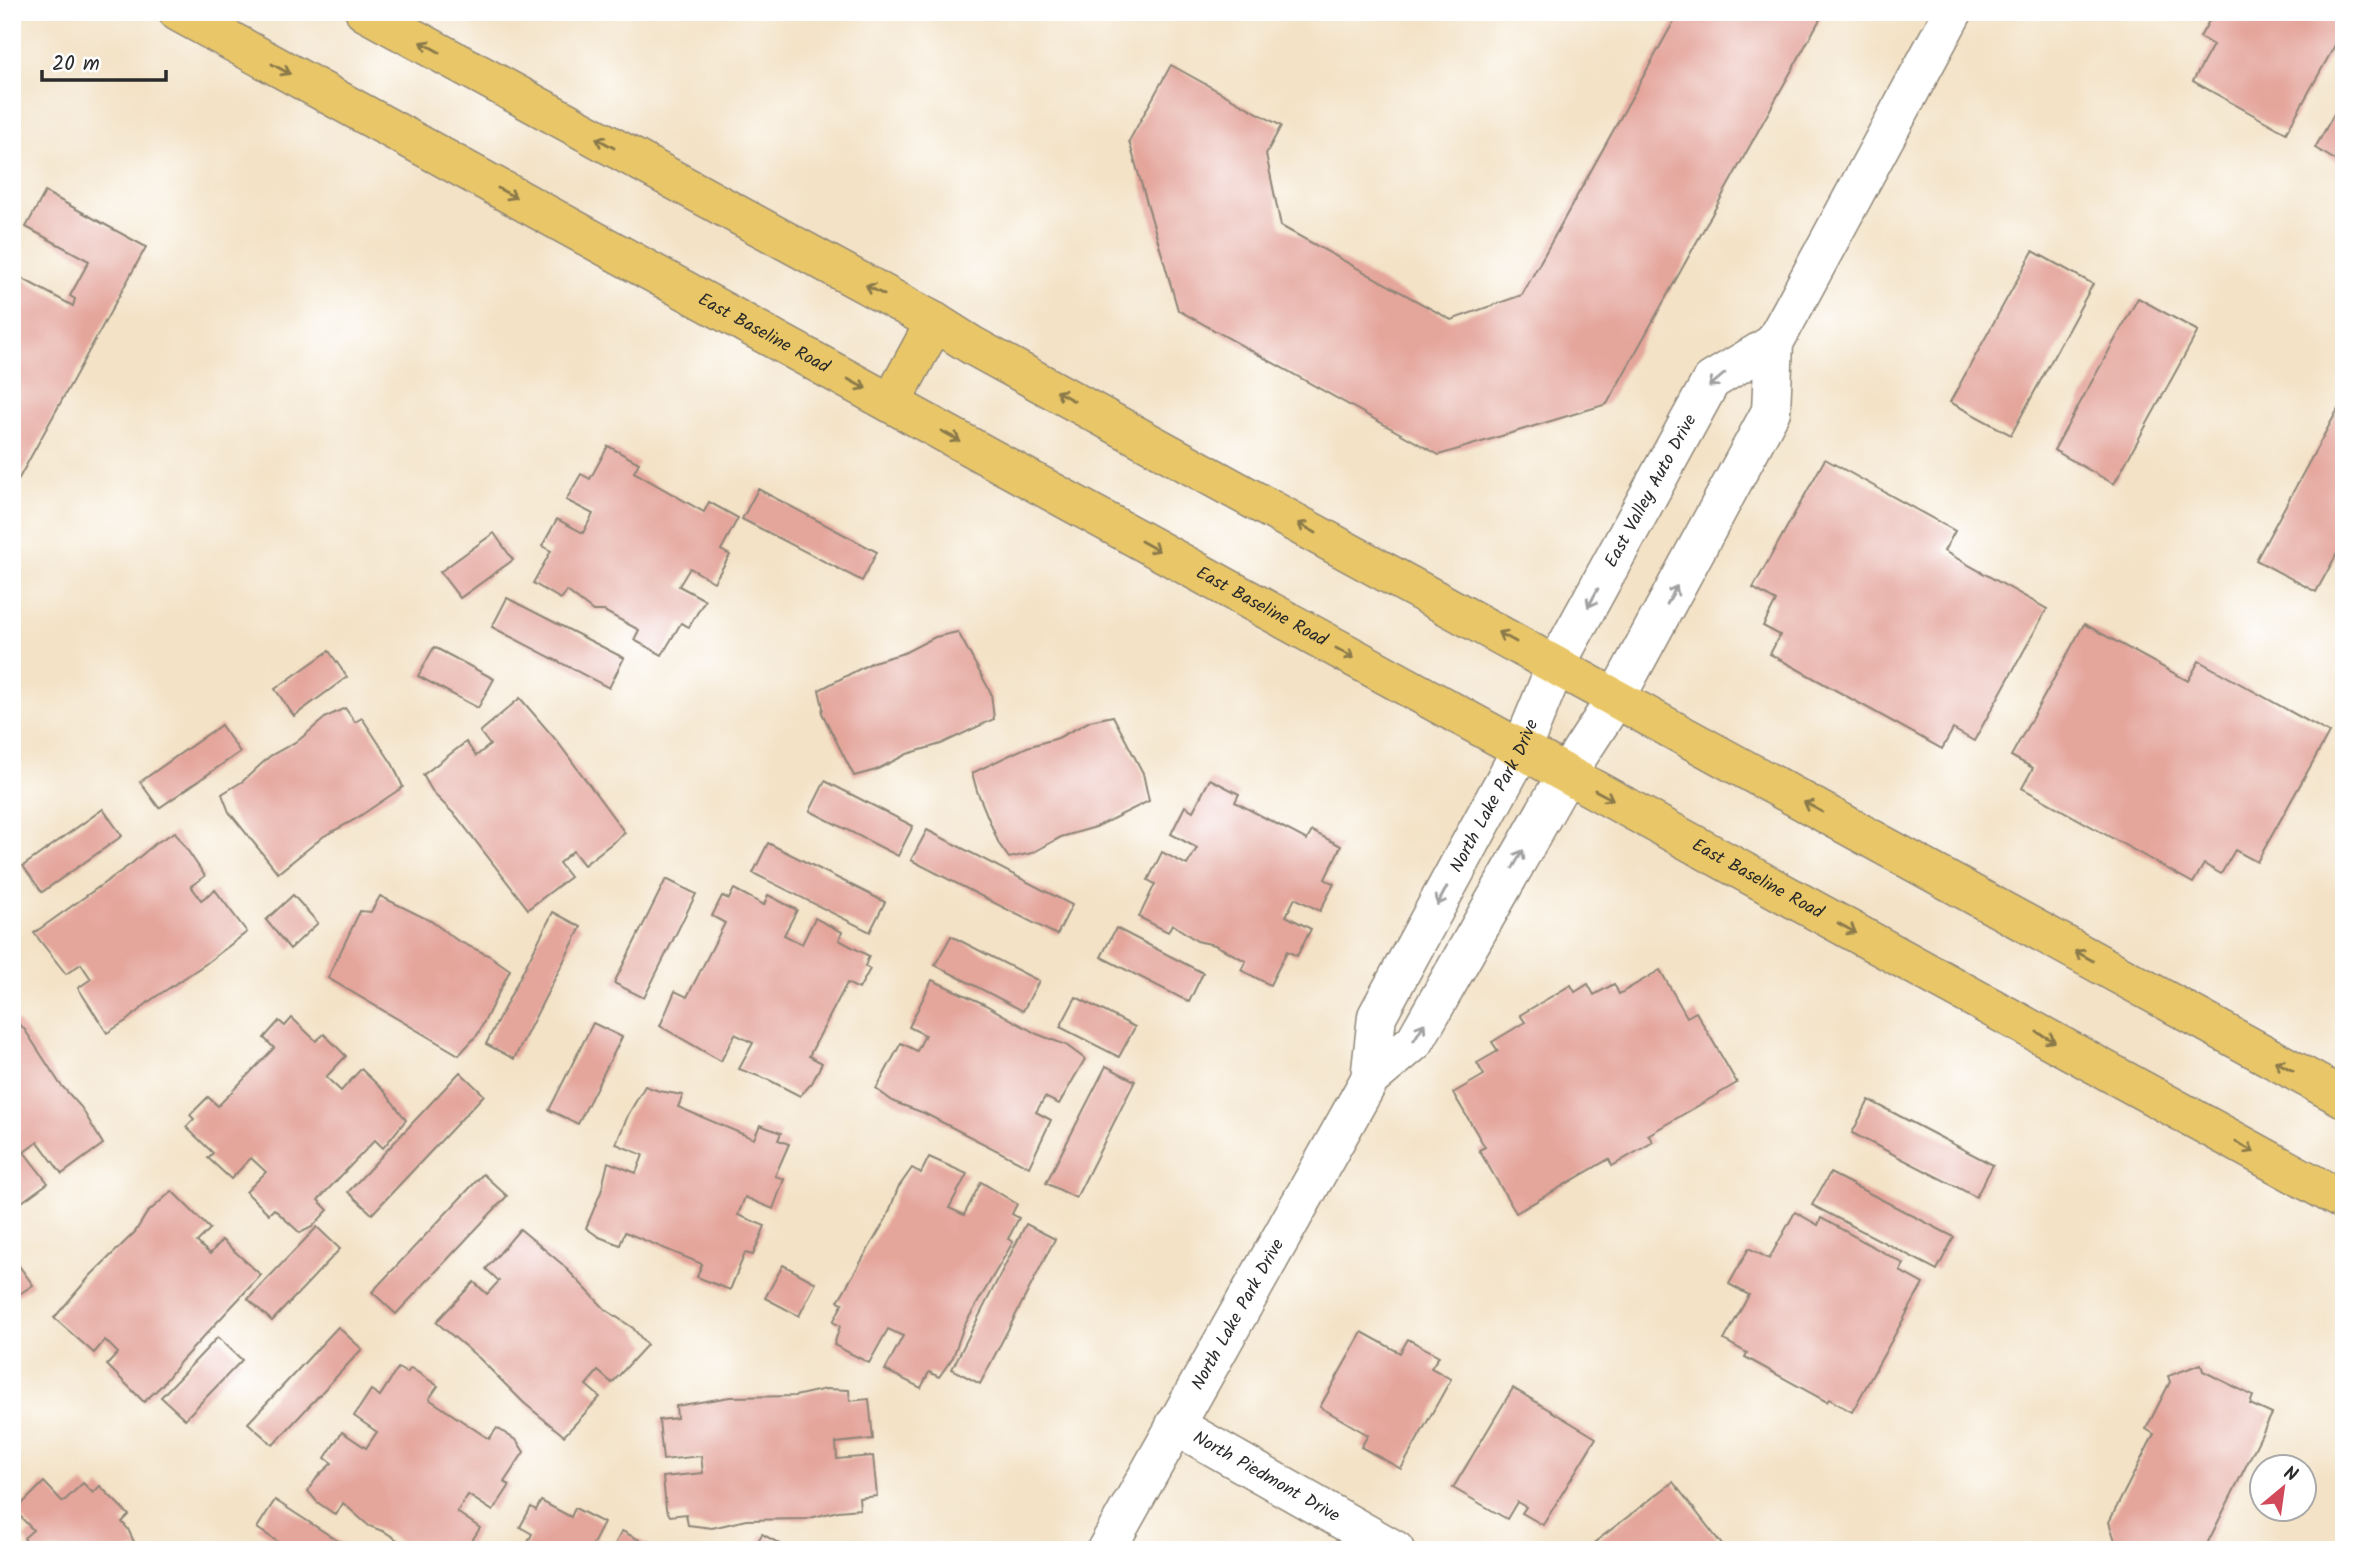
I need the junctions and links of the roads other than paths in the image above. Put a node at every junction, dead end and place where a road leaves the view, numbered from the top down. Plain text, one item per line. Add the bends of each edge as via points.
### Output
1 (178, 12) edge
2 (365, 12) edge
3 (1953, 12) edge
4 (935, 322) junction
5 (1774, 343) junction
6 (891, 403) junction
7 (1556, 665) junction
8 (1616, 698) junction
9 (1521, 750) junction
10 (1566, 775) junction
11 (1370, 1079) junction
12 (2344, 1098) edge
13 (2344, 1201) edge
14 (1175, 1425) junction
15 (1106, 1550) edge
16 (1395, 1550) edge

1 -> 6 main road, East Baseline Road
4 -> 2 main road
3 - 5 street
4 - 6 main road
7 -> 4 main road
5 -> 7 street, East Valley Auto Drive via 1711,381
8 -> 5 street via 1771,411
6 -> 9 main road, East Baseline Road
7 - 8 main road
7 - 9 street, North Lake Park Drive
8 - 10 street, North Lake Park Drive
12 -> 8 main road
9 - 10 main road, East Baseline Road
9 -> 11 street, North Lake Park Drive via 1377,1016
11 -> 10 street, North Lake Park Drive via 1415,1041
10 -> 13 main road, East Baseline Road
11 - 14 street, North Lake Park Drive
14 - 15 street, North Lake Park Drive
14 - 16 street, North Piedmont Drive

